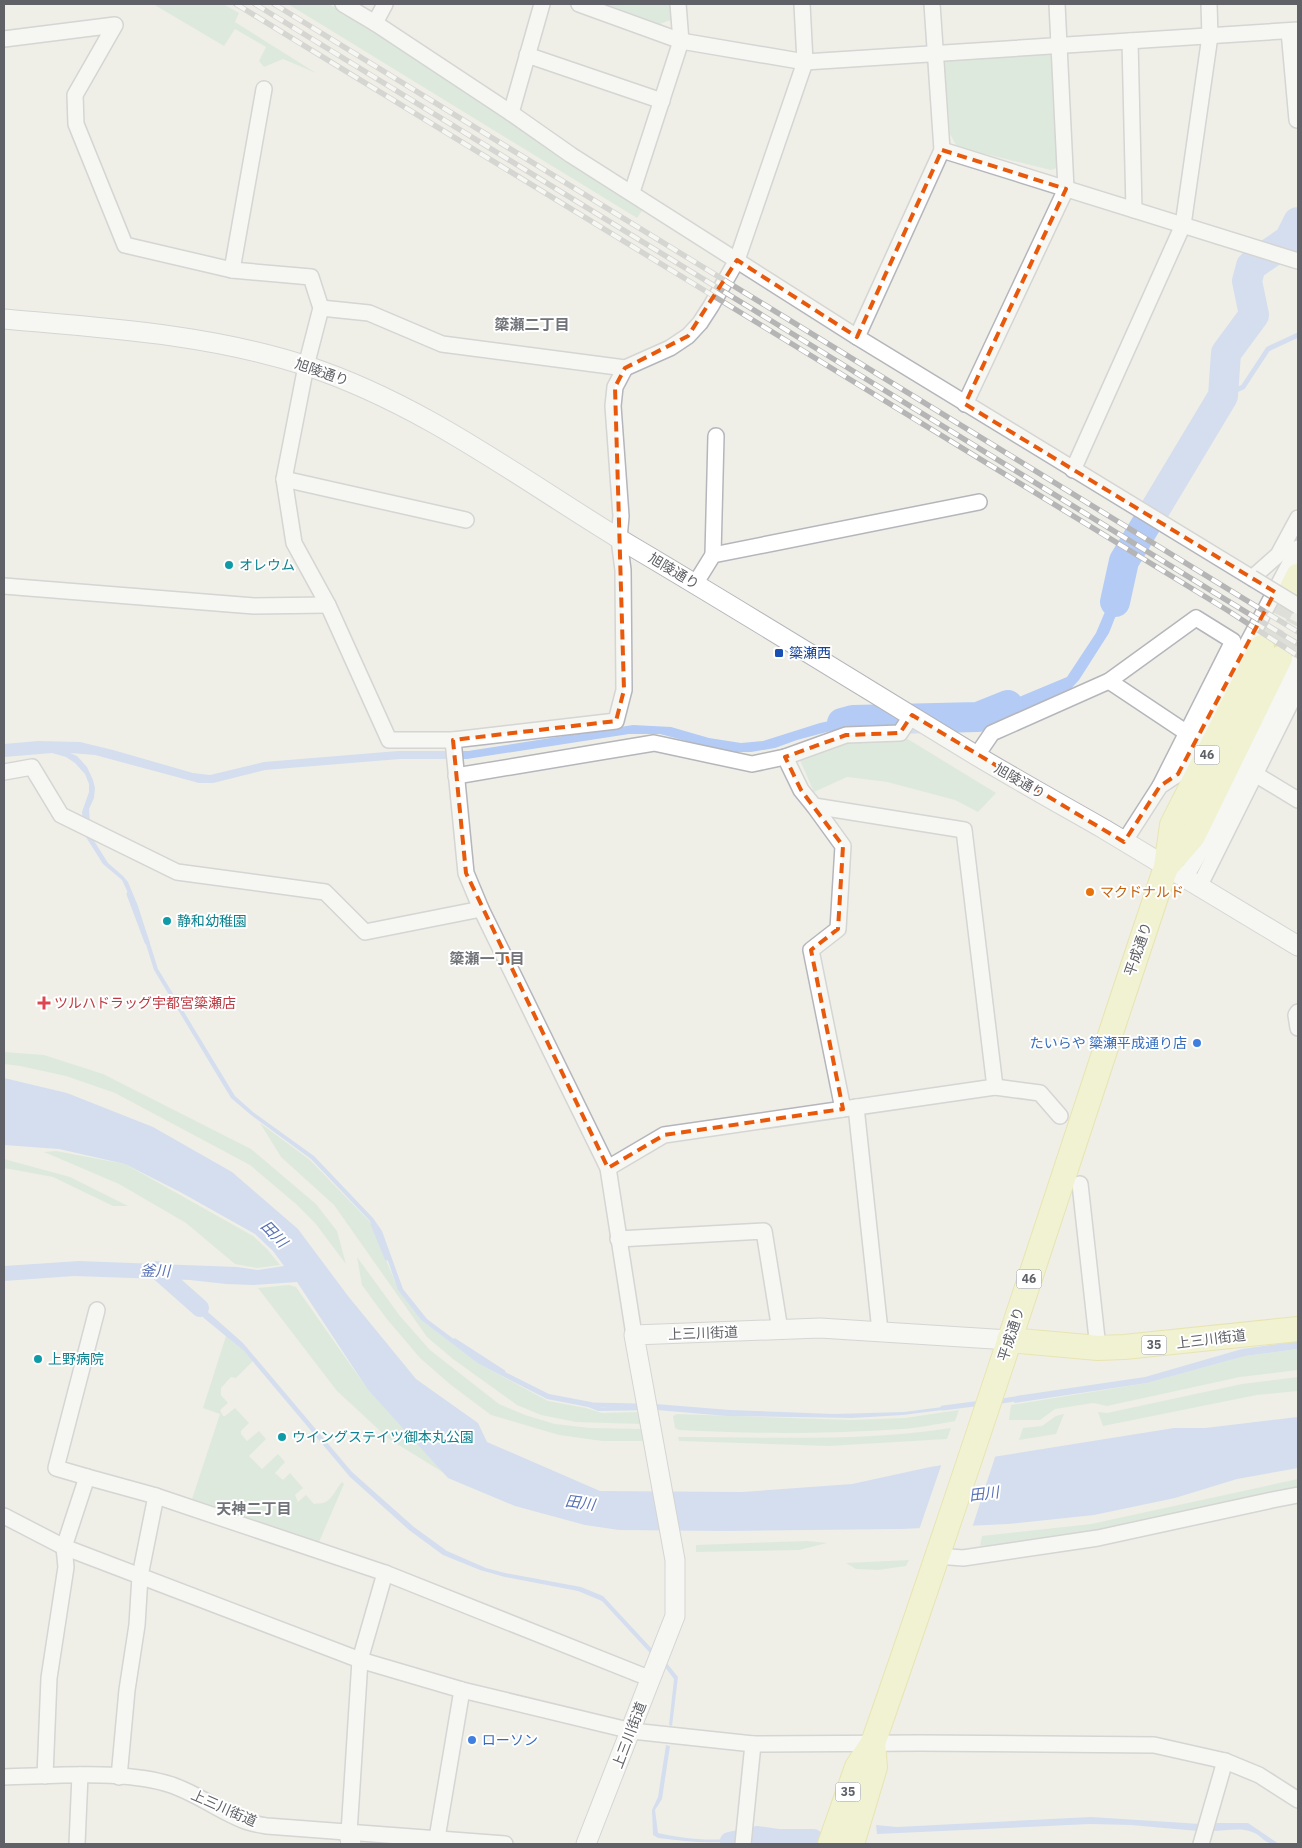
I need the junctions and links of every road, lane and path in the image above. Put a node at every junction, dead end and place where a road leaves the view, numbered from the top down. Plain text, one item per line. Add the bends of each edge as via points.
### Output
1 (343, 4) edge
2 (385, 4) edge
3 (542, 4) edge
4 (578, 4) edge
5 (678, 4) edge
6 (802, 4) edge
7 (932, 4) edge
8 (1057, 4) edge
9 (1209, 4) edge
10 (375, 23) junction
11 (1294, 30) edge
12 (1210, 36) junction
13 (4, 39) edge
14 (681, 41) junction
15 (1130, 41) junction
16 (1059, 46) junction
17 (936, 54) junction
18 (527, 55) junction
19 (805, 62) junction
20 (264, 90) dead end
21 (662, 101) junction
22 (511, 113) junction
23 (1297, 120) edge
24 (942, 150) junction
25 (1066, 189) junction
26 (632, 192) junction
27 (1134, 210) junction
28 (1183, 225) junction
29 (737, 260) junction
30 (1298, 260) edge
31 (232, 270) junction
32 (321, 308) junction
33 (4, 319) edge
34 (857, 337) junction
35 (306, 366) junction
36 (626, 368) junction
37 (965, 404) junction
38 (716, 436) dead end
39 (1073, 470) junction
40 (284, 478) junction
41 (979, 502) dead end
42 (1298, 518) edge
43 (466, 520) dead end
44 (619, 538) junction
45 (1298, 548) edge
46 (713, 555) junction
47 (1252, 578) junction
48 (695, 584) junction
49 (4, 586) edge
50 (1296, 591) edge
51 (328, 605) junction
52 (1280, 656) tunnel mouth
53 (1110, 681) junction
54 (1298, 688) edge
55 (912, 714) junction
56 (1187, 733) junction
57 (453, 740) junction
58 (977, 756) junction
59 (785, 757) junction
60 (4, 772) edge
61 (1255, 774) junction
62 (456, 776) junction
63 (1160, 786) junction
64 (1298, 800) edge
65 (814, 806) junction
66 (1124, 842) junction
67 (1183, 877) junction
68 (481, 909) junction
69 (1298, 946) edge
70 (1298, 1012) edge
71 (1298, 1028) edge
72 (995, 1087) junction
73 (850, 1108) junction
74 (1060, 1116) dead end
75 (608, 1168) junction
76 (1080, 1184) dead end
77 (618, 1239) junction
78 (97, 1310) dead end
79 (1298, 1329) edge
80 (780, 1330) junction
81 (880, 1332) junction
82 (634, 1335) junction
83 (1009, 1340) junction
84 (1098, 1348) junction
85 (87, 1477) junction
86 (1298, 1495) edge
87 (156, 1496) junction
88 (4, 1516) edge
89 (64, 1547) junction
90 (937, 1556) junction
91 (385, 1572) junction
92 (140, 1576) junction
93 (360, 1660) junction
94 (651, 1678) junction
95 (462, 1690) junction
96 (632, 1731) junction
97 (873, 1743) junction
98 (753, 1744) junction
99 (1226, 1761) junction
100 (80, 1775) junction
101 (45, 1776) junction
102 (119, 1776) junction
103 (4, 1777) edge
104 (1298, 1800) edge
105 (437, 1838) junction
106 (350, 1839) edge
107 (77, 1844) edge
108 (505, 1844) edge
109 (586, 1844) edge
110 (742, 1844) edge
111 (830, 1844) edge
112 (852, 1844) edge
113 (1201, 1844) edge

1 - 10 street
2 - 10 street
3 - 18 street
4 - 14 street
5 - 14 street
6 - 19 street
7 - 17 street
8 - 16 street
9 - 12 street
10 - 22 street
11 - 12 street
11 - 23 street
12 - 15 street
12 - 28 street
13 - 31 street via 115,25 75,95 76,124 125,245
14 - 19 street
14 - 21 street
15 - 16 street
15 - 27 street
16 - 17 street
16 - 25 street
17 - 19 street
17 - 24 street
18 - 21 street
18 - 22 street
19 - 29 street
20 - 31 street
21 - 26 street
22 - 26 street
24 - 25 street
24 - 34 street
25 - 27 street
25 - 37 street
26 - 29 street
27 - 28 street
28 - 30 street
28 - 39 street
29 - 34 street
29 - 36 street via 712,306 688,336
31 - 32 street via 310,277
32 - 35 street
32 - 36 street via 368,313 442,344
33 - 35 street, 旭陵通り via 181,336
34 - 37 street
35 - 40 street
35 - 44 street, 旭陵通り via 400,404
36 - 44 street via 615,387 613,406 621,516
37 - 39 street
38 - 46 street
39 - 47 street
40 - 43 street
40 - 51 street via 294,543
41 - 46 street
42 - 47 street via 1278,556
44 - 48 street, 旭陵通り
44 - 57 street via 623,561 624,690 616,722
45 - 63 street via 1178,774
46 - 48 street
47 - 50 street, bridge
48 - 55 street, 旭陵通り
49 - 51 street via 254,606
51 - 57 street via 388,740
52 - 67 main road, 平成通り / 46 via 1193,836
53 - 56 street
53 - 56 street via 1196,618 1233,641
53 - 58 street via 992,733
54 - 61 street
55 - 58 street, 旭陵通り
55 - 59 street via 900,733 846,735
56 - 63 street
57 - 62 street
58 - 66 street, 旭陵通り
59 - 62 street via 752,764 654,743
59 - 65 street via 801,790
60 - 68 street via 32,767 61,815 177,872 325,892 365,932
61 - 64 street
61 - 67 street
62 - 68 street via 466,873
63 - 66 street
65 - 72 street via 964,830
65 - 73 street via 843,846 838,929 811,950
66 - 67 street, 旭陵通り
67 - 69 street, 旭陵通り
67 - 83 main road, 平成通り / 46 via 1065,1167
68 - 75 street
70 - 71 street
72 - 73 street
72 - 74 street via 1040,1093
73 - 75 street via 664,1135
73 - 81 street
75 - 77 street
76 - 84 street
77 - 80 street via 764,1231
77 - 82 street
78 - 85 street via 56,1468
79 - 84 main road, 上三川街道 / 35 via 1152,1346
80 - 81 street, 上三川街道 via 820,1328
80 - 82 street, 上三川街道
81 - 83 street, 上三川街道
82 - 94 street, 上三川街道 via 674,1553 674,1616
83 - 84 main road, 上三川街道 / 35
83 - 90 main road, 平成通り / 35
85 - 87 street
85 - 89 street
86 - 90 street via 1098,1538 963,1558
87 - 91 street
87 - 92 street
88 - 89 street
89 - 92 street
89 - 101 street via 66,1567 49,1678
90 - 97 main road, 平成通り / 35
91 - 93 street
91 - 94 street
92 - 93 street
92 - 102 street
93 - 95 street
93 - 106 street
94 - 96 street, 上三川街道
95 - 96 street
95 - 105 street
96 - 98 street
96 - 109 street, 上三川街道
97 - 98 street
97 - 99 street via 1154,1745
97 - 111 main road, 平成通り / 35 via 857,1767
97 - 112 main road, 平成通り / 35 via 875,1767
98 - 110 street
99 - 104 street via 1259,1775
99 - 113 street
100 - 101 street, 上三川街道
100 - 102 street, 上三川街道
100 - 107 street
101 - 103 street, 上三川街道
102 - 106 street, 上三川街道 via 165,1783 248,1822
105 - 106 street, 上三川街道
105 - 108 street, 上三川街道

